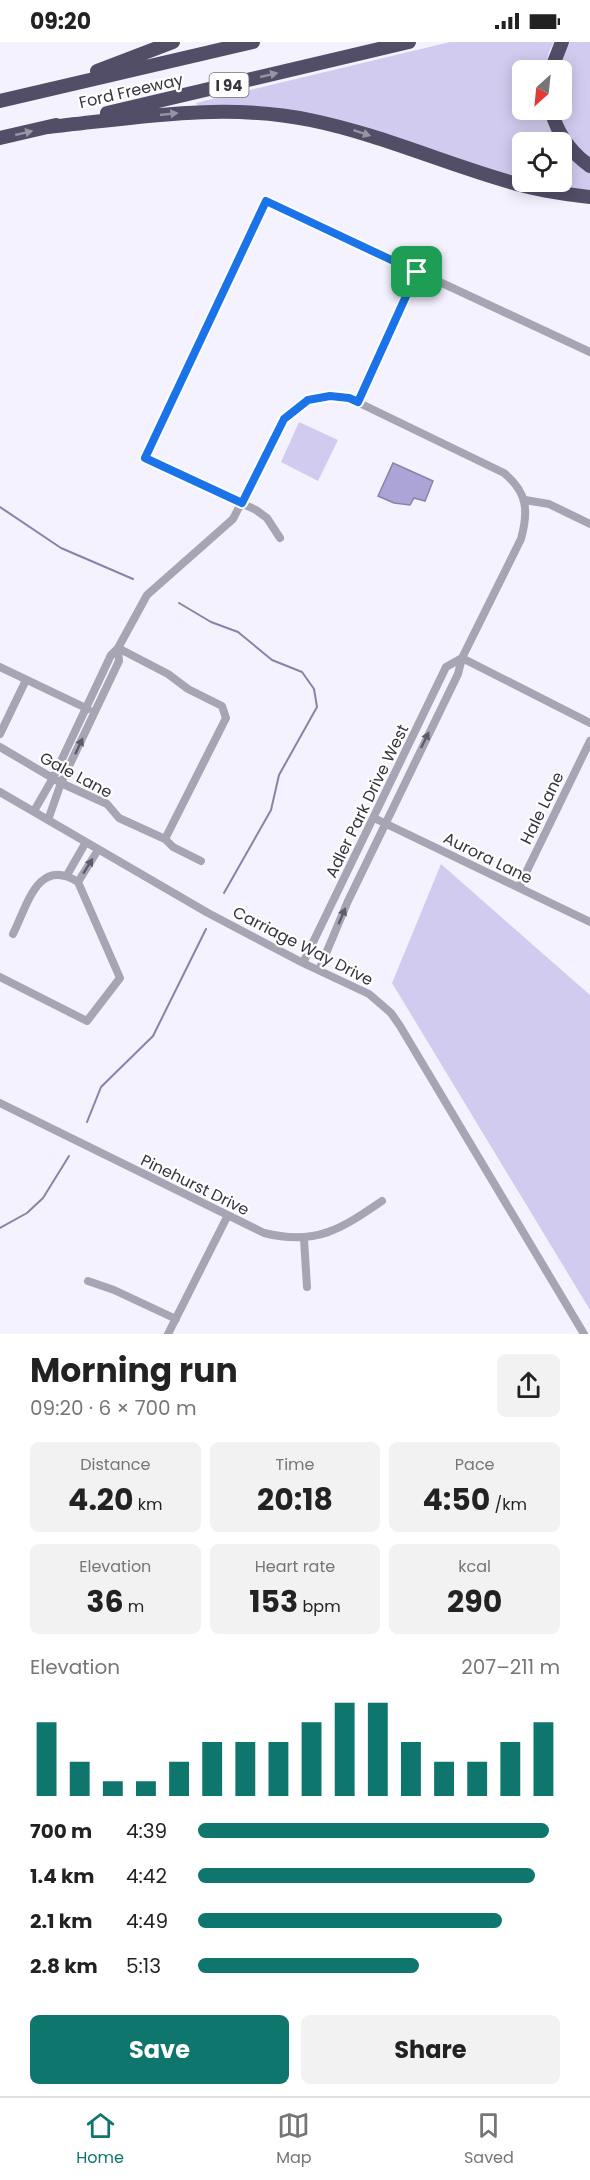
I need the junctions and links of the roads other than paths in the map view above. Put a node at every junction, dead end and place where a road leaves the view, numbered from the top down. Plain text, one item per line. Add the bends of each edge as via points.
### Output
1 (173, 42) edge
2 (253, 42) edge
3 (409, 42) edge
4 (562, 42) edge
5 (555, 60) edge
6 (28, 95) junction
7 (0, 101) edge
8 (555, 120) edge
9 (48, 127) junction
10 (0, 138) edge
11 (590, 166) edge
12 (590, 198) edge
13 (417, 272) junction
14 (590, 352) edge
15 (358, 402) junction
16 (525, 500) junction
17 (242, 503) junction
18 (590, 524) edge
19 (280, 538) dead end
20 (117, 648) junction
21 (462, 658) junction
22 (0, 667) edge
23 (26, 680) junction
24 (86, 708) junction
25 (94, 712) junction
26 (590, 723) edge
27 (0, 734) edge
28 (590, 741) edge
29 (0, 747) edge
30 (53, 778) junction
31 (61, 783) junction
32 (0, 792) edge
33 (34, 812) junction
34 (374, 818) junction
35 (48, 820) junction
36 (385, 823) junction
37 (165, 839) junction
38 (86, 842) junction
39 (98, 849) junction
40 (201, 861) dead end
41 (66, 874) junction
42 (78, 882) junction
43 (519, 887) junction
44 (590, 922) edge
45 (13, 934) dead end
46 (303, 963) junction
47 (319, 970) junction
48 (0, 977) edge
49 (0, 1103) edge
50 (382, 1201) dead end
51 (228, 1217) junction
52 (304, 1239) junction
53 (88, 1281) dead end
54 (307, 1287) dead end
55 (176, 1319) junction
56 (168, 1334) edge
57 (584, 1334) edge

1 - 6 highway
2 - 6 highway, Ford Freeway / I 94
9 -> 3 highway, Ford Freeway / I 94
4 - 5 highway
6 - 7 highway, Ford Freeway / I 94
8 - 11 highway via 568,146
10 -> 9 highway, Ford Freeway / I 94
9 -> 12 highway via 184,112 277,114 332,124 512,183
13 - 14 street
13 - 15 street
13 - 17 street via 266,201 145,458
15 - 16 street via 504,472
15 - 17 street via 330,396 308,400 284,419
16 - 18 street via 549,504
16 - 21 street, Adler Park Drive West via 521,538
17 - 19 street via 267,518
17 - 20 street via 233,519 147,595
20 - 24 street
20 - 25 street via 119,661
20 - 37 street via 222,706 226,718
21 - 26 street
21 - 34 street, Adler Park Drive West via 446,667
36 -> 21 street, Adler Park Drive West via 458,674
22 - 23 street
23 - 24 street
23 - 27 street
24 - 25 street
24 - 30 street
31 -> 25 street
28 - 43 street, Hale Lane
29 - 30 street, Gale Lane
30 - 31 street, Gale Lane
30 - 33 street
31 - 35 street
31 - 37 street, Gale Lane via 107,804 119,818
32 - 33 street, Carriage Way Drive
33 - 35 street, Carriage Way Drive
34 - 36 street, Aurora Lane
34 - 46 street, Adler Park Drive West
35 - 38 street, Carriage Way Drive
36 - 43 street, Aurora Lane
47 -> 36 street, Adler Park Drive West
37 - 40 street, Gale Lane via 173,848
38 - 39 street, Carriage Way Drive
38 - 41 street
42 -> 39 street
39 - 46 street, Carriage Way Drive
41 - 42 street
41 - 45 street via 54,873 44,878
42 - 48 street via 120,978 87,1021
43 - 44 street, Aurora Lane
46 - 47 street, Carriage Way Drive
47 - 57 street, Carriage Way Drive via 369,994 391,1013
49 - 51 street, Pinehurst Drive
50 - 52 street, Pinehurst Drive via 338,1228
51 - 52 street, Pinehurst Drive via 264,1233
51 - 55 street
52 - 54 street
53 - 55 street
55 - 56 street

